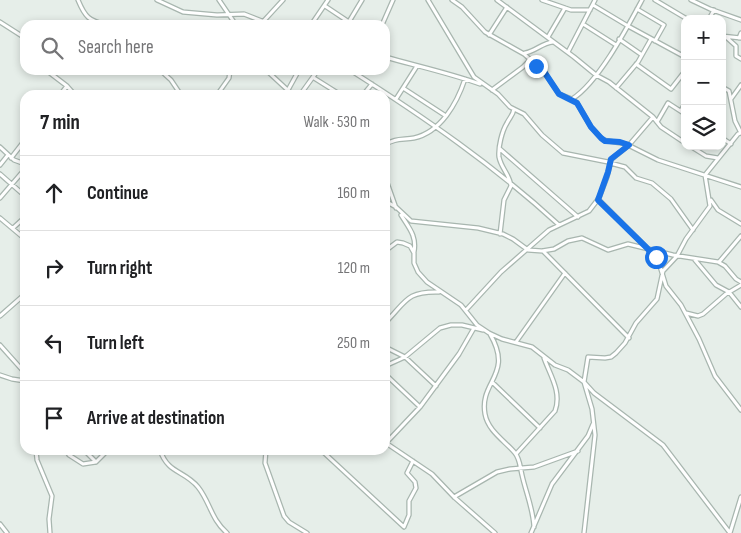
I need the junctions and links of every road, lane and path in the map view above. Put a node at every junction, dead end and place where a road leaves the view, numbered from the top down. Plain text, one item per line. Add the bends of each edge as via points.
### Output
1 (78, 0) edge
2 (157, 0) edge
3 (219, 0) edge
4 (283, 0) edge
5 (328, 0) edge
6 (362, 0) edge
7 (393, 0) edge
8 (428, 0) edge
9 (452, 0) edge
10 (542, 0) edge
11 (595, 0) edge
12 (642, 0) edge
13 (656, 0) edge
14 (691, 0) edge
15 (499, 1) edge
16 (696, 1) edge
17 (593, 5) junction
18 (325, 6) junction
19 (507, 7) junction
20 (565, 8) junction
21 (637, 9) junction
22 (590, 10) junction
23 (714, 10) junction
24 (228, 14) junction
25 (681, 15) edge
26 (711, 15) edge
27 (90, 20) edge
28 (232, 20) edge
29 (261, 20) edge
30 (265, 20) edge
31 (315, 20) edge
32 (344, 20) edge
33 (350, 20) edge
34 (385, 20) edge
35 (741, 20) edge
36 (0, 22) edge
37 (583, 24) junction
38 (628, 26) junction
39 (741, 33) edge
40 (20, 35) edge
41 (489, 35) junction
42 (726, 36) edge
43 (548, 37) junction
44 (726, 38) edge
45 (740, 38) edge
46 (620, 40) junction
47 (653, 40) junction
48 (554, 42) junction
49 (616, 45) junction
50 (568, 52) junction
51 (524, 54) junction
52 (681, 54) edge
53 (642, 55) junction
54 (390, 59) edge
55 (530, 60) junction
56 (741, 60) edge
57 (636, 64) junction
58 (417, 66) junction
59 (53, 75) edge
60 (166, 75) edge
61 (229, 75) edge
62 (272, 75) edge
63 (296, 75) edge
64 (316, 75) edge
65 (358, 75) edge
66 (596, 75) junction
67 (681, 76) edge
68 (314, 78) junction
69 (465, 79) junction
70 (372, 84) junction
71 (484, 85) junction
72 (741, 85) edge
73 (67, 86) junction
74 (403, 88) junction
75 (616, 88) junction
76 (726, 89) edge
77 (64, 90) edge
78 (71, 90) edge
79 (178, 90) edge
80 (221, 90) edge
81 (288, 90) joint
82 (304, 90) edge
83 (333, 90) edge
84 (367, 90) edge
85 (381, 90) edge
86 (492, 90) junction
87 (390, 96) edge
88 (572, 99) junction
89 (731, 99) junction
90 (396, 100) junction
91 (514, 109) junction
92 (681, 111) edge
93 (446, 116) junction
94 (653, 117) junction
95 (657, 122) junction
96 (437, 126) junction
97 (741, 133) edge
98 (681, 140) edge
99 (726, 141) edge
100 (390, 142) edge
101 (731, 144) junction
102 (20, 145) edge
103 (629, 145) junction
104 (0, 147) edge
105 (500, 149) junction
106 (696, 150) edge
107 (10, 156) junction
108 (718, 158) junction
109 (20, 161) edge
110 (610, 161) junction
111 (0, 165) edge
112 (0, 174) edge
113 (20, 175) edge
114 (705, 175) junction
115 (511, 182) junction
116 (12, 184) junction
117 (741, 187) edge
118 (390, 191) edge
119 (20, 192) edge
120 (0, 198) edge
121 (598, 200) junction
122 (710, 200) junction
123 (390, 204) edge
124 (396, 207) junction
125 (578, 217) junction
126 (0, 218) edge
127 (20, 221) edge
128 (741, 224) edge
129 (560, 225) junction
130 (12, 228) junction
131 (693, 230) junction
132 (500, 234) junction
133 (20, 235) edge
134 (741, 236) edge
135 (390, 248) edge
136 (647, 249) junction
137 (528, 250) junction
138 (542, 251) junction
139 (414, 253) junction
140 (677, 256) junction
141 (695, 259) junction
142 (719, 263) junction
143 (565, 273) junction
144 (662, 277) junction
145 (741, 283) edge
146 (439, 292) junction
147 (729, 292) junction
148 (20, 298) edge
149 (741, 307) edge
150 (466, 310) junction
151 (685, 313) junction
152 (0, 316) edge
153 (390, 318) edge
154 (474, 328) junction
155 (485, 330) junction
156 (490, 333) junction
157 (629, 338) junction
158 (516, 342) junction
159 (0, 345) edge
160 (390, 350) edge
161 (405, 357) junction
162 (544, 357) junction
163 (390, 364) edge
164 (20, 367) edge
165 (0, 375) edge
166 (390, 379) edge
167 (20, 381) edge
168 (492, 382) junction
169 (584, 382) junction
170 (436, 386) junction
171 (420, 407) junction
172 (741, 410) edge
173 (593, 422) junction
174 (540, 428) junction
175 (390, 438) edge
176 (390, 446) edge
177 (578, 451) junction
178 (516, 454) junction
179 (36, 455) edge
180 (69, 455) edge
181 (89, 455) edge
182 (103, 455) edge
183 (162, 455) edge
184 (266, 455) edge
185 (326, 455) edge
186 (413, 461) junction
187 (96, 462) junction
188 (521, 468) junction
189 (454, 497) junction
190 (741, 498) edge
191 (0, 524) edge
192 (534, 527) junction
193 (7, 533) edge
194 (50, 533) edge
195 (227, 533) edge
196 (307, 533) edge
197 (495, 533) edge
198 (531, 533) edge
199 (584, 533) edge
200 (730, 533) edge

1 - 27 street
2 - 24 street via 182,12
3 - 24 street
4 - 30 street
5 - 18 street
6 - 33 street
7 - 34 street
8 - 71 street via 468,69
9 - 41 street
10 - 20 street
11 - 17 street
12 - 21 street
13 - 25 street
14 - 16 street
15 - 19 street
16 - 23 street
17 - 22 street
17 - 38 street
18 - 31 street
18 - 32 street
19 - 41 street
19 - 43 street
20 - 22 street
20 - 43 street
21 - 38 street
21 - 47 street via 664,25
22 - 37 street
23 - 26 street
23 - 35 street
24 - 28 street
24 - 29 street via 244,14
36 - 40 street
37 - 49 street
37 - 50 street
38 - 46 street
38 - 47 street
39 - 45 street
41 - 51 street
42 - 45 street
43 - 48 street
44 - 56 street via 736,46 736,56
46 - 49 street
46 - 53 street
47 - 52 street
47 - 53 street
48 - 50 street
48 - 51 street
49 - 66 street
50 - 66 street
51 - 55 street
53 - 57 street
54 - 58 street
55 - 86 street
55 - 88 street via 545,73 559,94
57 - 67 street via 671,89
57 - 75 street
58 - 69 street
58 - 74 street
59 - 73 street
60 - 79 street
61 - 80 street
62 - 81 street
63 - 81 street
64 - 68 street
65 - 70 street
66 - 75 street
66 - 88 street
68 - 82 street
68 - 83 street
69 - 71 street
69 - 93 street
70 - 84 street
70 - 85 street
71 - 86 street
72 - 89 street
73 - 77 street
73 - 78 street
74 - 90 street
74 - 93 street
75 - 94 street
76 - 89 street via 730,91
86 - 91 street
87 - 90 street
88 - 103 street via 601,138
89 - 97 street
90 - 96 street
91 - 105 street
91 - 110 street via 524,114 564,154
92 - 95 street via 667,104
93 - 96 street
94 - 95 street
94 - 103 street
95 - 98 street
96 - 100 street via 416,137
96 - 115 street
97 - 101 street
99 - 101 street
101 - 108 street
102 - 107 street
103 - 110 street
103 - 114 street via 658,160
104 - 107 street
105 - 115 street via 501,164
105 - 125 street
106 - 108 street
107 - 109 street
107 - 111 street
108 - 114 street
110 - 121 street
110 - 131 street via 623,166 634,177 652,183 671,199
112 - 116 street
113 - 116 street
114 - 117 street
114 - 122 street
115 - 129 street
115 - 132 street via 504,200
116 - 119 street
116 - 120 street
118 - 124 street
121 - 125 street via 589,211
121 - 136 street
122 - 128 street via 718,210
122 - 131 street via 709,209
123 - 124 street
124 - 132 street via 405,217 416,222
124 - 139 street via 415,237
125 - 129 street
126 - 130 street
127 - 130 street
129 - 137 street
130 - 133 street
131 - 140 street
132 - 137 street
134 - 142 street
135 - 139 street via 398,242 404,243
136 - 138 street via 628,244 608,250 582,238
136 - 140 street
136 - 144 street via 659,262
137 - 138 street
137 - 150 street
138 - 143 street
139 - 146 street via 418,272
140 - 141 street
140 - 144 street
141 - 142 street
141 - 147 street via 716,285
142 - 145 street
143 - 157 street
143 - 158 street
144 - 151 street via 666,288
144 - 157 street via 657,299 636,323
145 - 147 street
146 - 150 street
146 - 153 street via 412,295
147 - 149 street
147 - 151 street via 703,314
148 - 152 street
150 - 155 street via 470,318
151 - 172 street via 715,376
154 - 155 street
154 - 161 street via 451,324 440,328
154 - 170 street
155 - 156 street
156 - 158 street
156 - 168 street via 499,354
157 - 169 street via 611,357 588,357
158 - 162 street via 532,347
159 - 164 street
160 - 161 street
161 - 163 street
161 - 170 street
162 - 169 street
162 - 174 street via 558,399 555,411
165 - 167 street
166 - 171 street
168 - 174 street
168 - 178 street via 484,403 485,415 498,436
169 - 173 street
169 - 200 street via 663,445
170 - 171 street
171 - 175 street
173 - 177 street
173 - 199 street via 595,435
174 - 178 street
176 - 186 street
177 - 188 street
177 - 192 street via 552,484
178 - 188 street
179 - 194 street via 52,496
180 - 187 street via 83,464
181 - 187 street
182 - 187 street
183 - 195 street via 168,465 198,487 213,516
184 - 196 street via 265,463 284,516
185 - 186 street via 404,526 409,515 409,501 416,488 407,473
186 - 189 street via 432,474
188 - 189 street via 497,472
188 - 192 street
189 - 197 street
190 - 200 street
191 - 193 street
192 - 198 street

